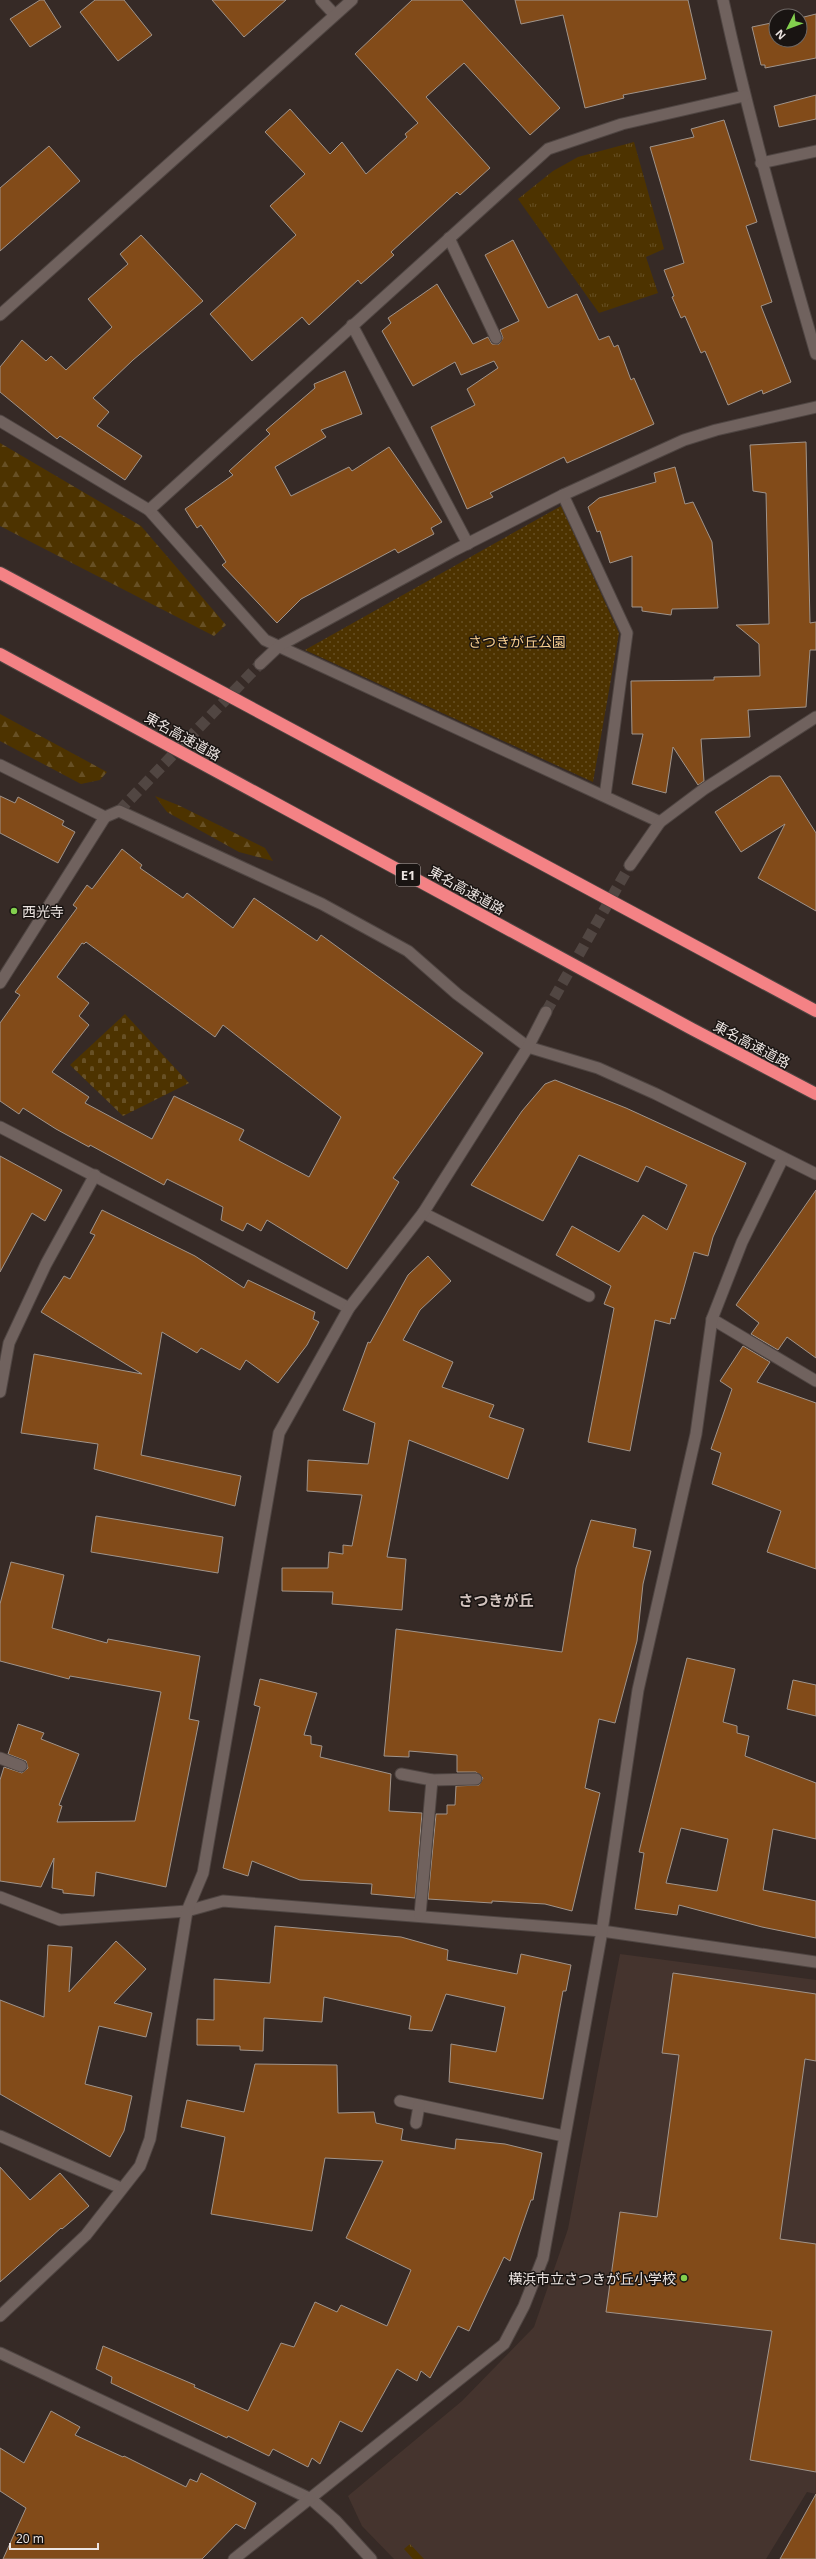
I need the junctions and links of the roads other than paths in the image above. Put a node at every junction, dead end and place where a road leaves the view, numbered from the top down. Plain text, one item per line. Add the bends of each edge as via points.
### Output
1 (321, 0) edge
2 (352, 0) edge
3 (723, 0) edge
4 (334, 14) junction
5 (744, 96) junction
6 (816, 151) edge
7 (761, 163) junction
8 (448, 238) junction
9 (0, 315) edge
10 (352, 325) junction
11 (496, 338) dead end
12 (816, 354) edge
13 (816, 407) edge
14 (0, 421) edge
15 (563, 495) junction
16 (149, 510) junction
17 (468, 544) junction
18 (0, 573) edge
19 (279, 646) junction
20 (0, 654) edge
21 (260, 664) tunnel mouth
22 (816, 717) edge
23 (0, 765) edge
24 (604, 796) junction
25 (105, 817) junction
26 (660, 822) junction
27 (630, 865) tunnel mouth
28 (0, 983) edge
29 (816, 1011) edge
30 (546, 1012) tunnel mouth
31 (528, 1047) junction
32 (816, 1094) edge
33 (0, 1127) edge
34 (783, 1158) junction
35 (816, 1174) edge
36 (95, 1175) junction
37 (423, 1213) junction
38 (590, 1296) dead end
39 (349, 1308) junction
40 (712, 1319) junction
41 (816, 1381) edge
42 (0, 1392) edge
43 (0, 1758) edge
44 (21, 1766) dead end
45 (401, 1774) dead end
46 (476, 1779) dead end
47 (432, 1780) junction
48 (0, 1897) edge
49 (187, 1912) junction
50 (420, 1915) junction
51 (602, 1931) junction
52 (816, 1962) edge
53 (400, 2101) dead end
54 (419, 2106) junction
55 (416, 2123) dead end
56 (0, 2136) edge
57 (564, 2136) junction
58 (121, 2188) junction
59 (0, 2316) edge
60 (0, 2353) edge
61 (311, 2499) junction
62 (234, 2559) edge
63 (371, 2559) edge

1 - 4 street
2 - 4 street
3 - 5 street
4 - 9 street
5 - 7 street
5 - 8 street via 622,124 548,149
6 - 7 street
7 - 12 street
8 - 10 street
8 - 11 street
10 - 16 street
10 - 17 street
13 - 15 street via 684,440
14 - 16 street
15 - 17 street
15 - 24 street via 628,633
16 - 19 street via 265,640
17 - 19 street
18 - 29 highway
19 - 21 street
19 - 24 street
20 - 32 highway, 東名高速道路 / E1 via 692,1030
22 - 26 street via 704,789
23 - 25 street
24 - 26 street
25 - 28 street
25 - 31 street via 119,811 322,904 368,929 408,951 457,994
26 - 27 street
30 - 31 street
31 - 34 street via 598,1068
31 - 37 street
33 - 36 street
34 - 35 street
34 - 40 street via 742,1242
36 - 39 street
36 - 42 street via 46,1264 9,1343
37 - 38 street
37 - 39 street
39 - 49 street via 279,1433 203,1873
40 - 41 street
40 - 51 street via 696,1434 638,1690
43 - 44 street
45 - 47 street
46 - 47 street
47 - 50 street
48 - 49 street via 60,1920
49 - 50 street via 223,1900
49 - 58 street via 150,2139 140,2166
50 - 51 street
51 - 52 street
51 - 57 street
53 - 54 street
54 - 55 street
54 - 57 street
56 - 58 street
57 - 61 street via 542,2258 524,2306 504,2344
58 - 59 street via 86,2235
60 - 61 street
61 - 62 street
61 - 63 street via 336,2521

